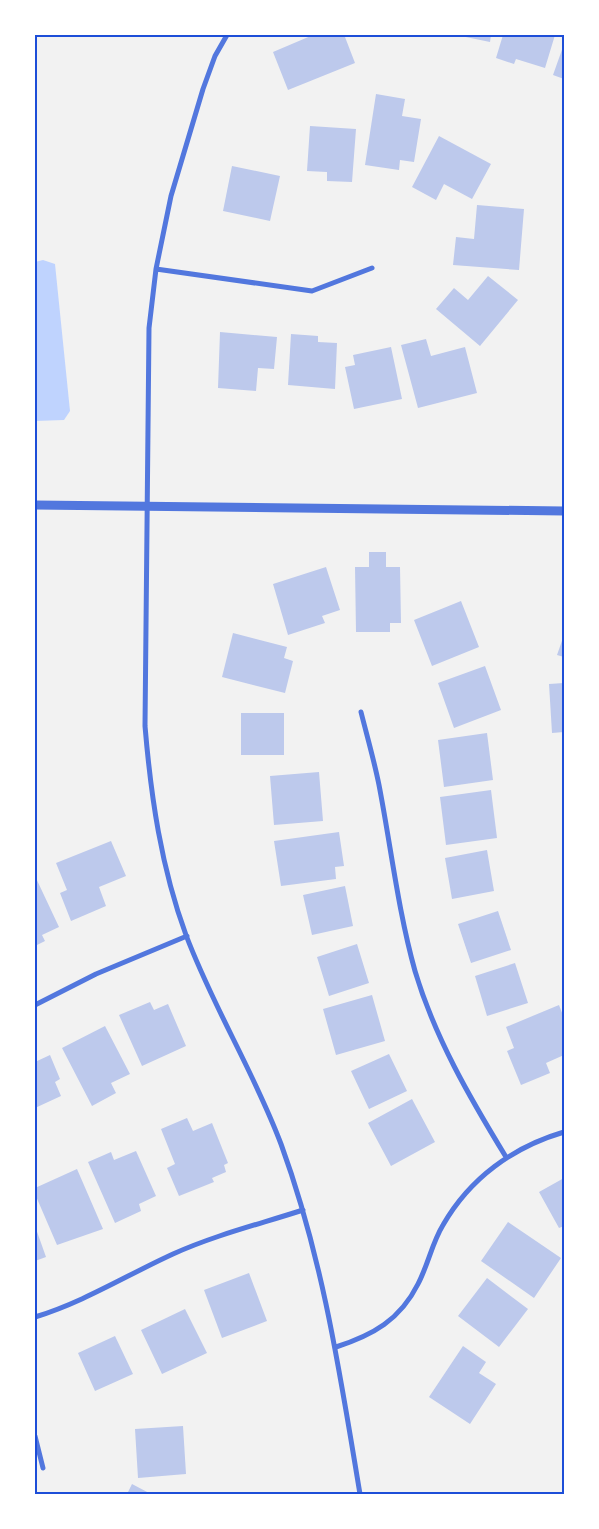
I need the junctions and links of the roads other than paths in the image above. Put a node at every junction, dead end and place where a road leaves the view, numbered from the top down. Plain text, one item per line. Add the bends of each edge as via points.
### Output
1 (227, 35) edge
2 (372, 268) dead end
3 (156, 269) junction
4 (35, 504) edge
5 (146, 506) junction
6 (564, 511) edge
7 (361, 712) dead end
8 (187, 936) junction
9 (35, 1004) edge
10 (564, 1132) edge
11 (506, 1157) junction
12 (303, 1210) junction
13 (35, 1317) edge
14 (336, 1347) junction
15 (35, 1436) edge
16 (43, 1468) dead end
17 (360, 1494) edge

1 - 3 street via 200,98 171,196
2 - 3 street via 312,291
3 - 5 street via 149,328
4 - 5 street
5 - 6 street
5 - 8 street via 145,726 150,785 159,843
7 - 11 street via 379,784 399,905 416,972 438,1033 466,1092
8 - 9 street
8 - 12 street via 258,1091
10 - 11 street via 543,1138
11 - 14 street via 480,1177 458,1201 442,1225 418,1284 405,1306 386,1325 364,1338
12 - 13 street via 205,1241 90,1296
12 - 14 street
14 - 17 street
15 - 16 street

